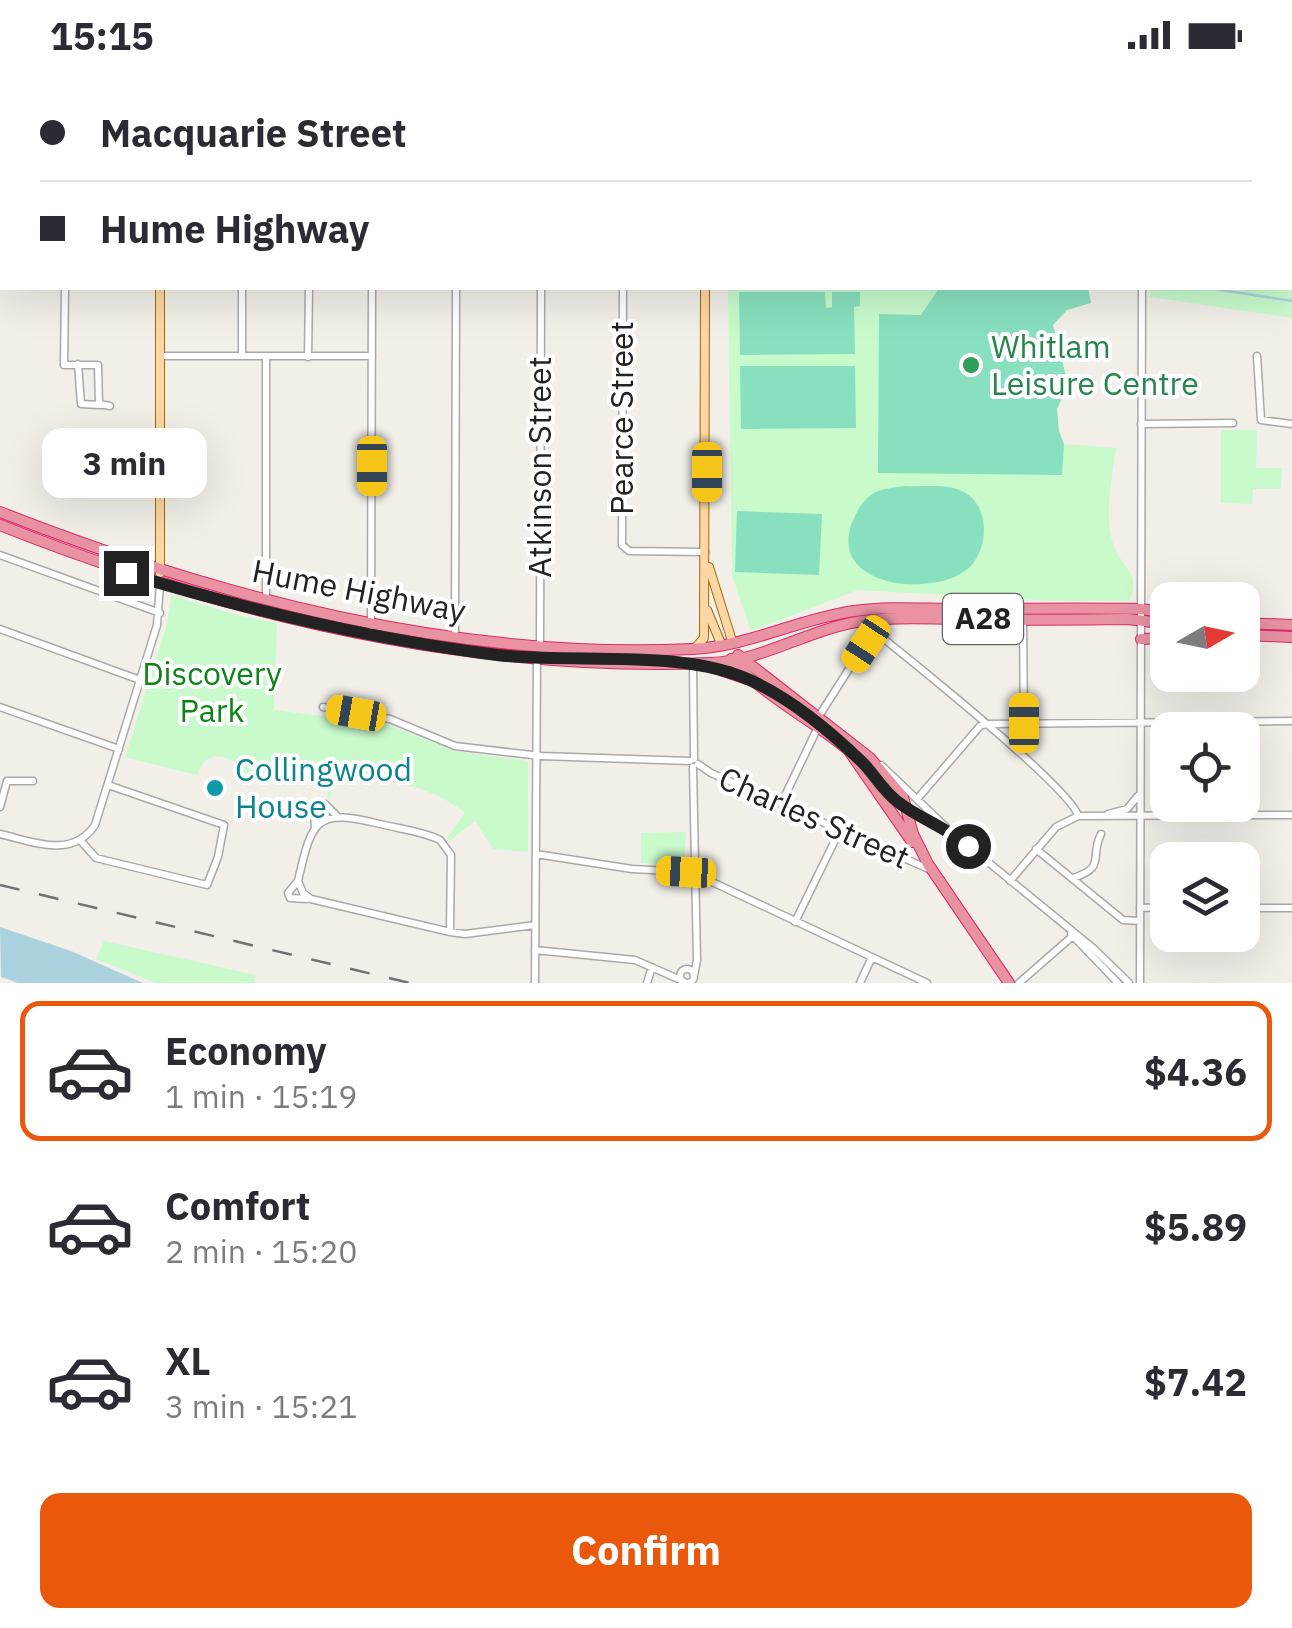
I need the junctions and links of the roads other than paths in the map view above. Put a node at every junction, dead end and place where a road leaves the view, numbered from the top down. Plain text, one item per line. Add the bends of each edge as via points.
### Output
1 (65, 290) edge
2 (160, 290) edge
3 (242, 290) edge
4 (309, 290) edge
5 (372, 290) edge
6 (456, 290) edge
7 (541, 290) edge
8 (623, 290) edge
9 (707, 290) edge
10 (1142, 290) edge
11 (161, 356) junction
12 (242, 356) junction
13 (266, 356) junction
14 (372, 356) junction
15 (1257, 356) dead end
16 (308, 357) junction
17 (78, 364) junction
18 (100, 405) junction
19 (110, 406) dead end
20 (1141, 424) junction
21 (1234, 424) dead end
22 (1292, 424) edge
23 (0, 512) edge
24 (0, 525) edge
25 (0, 555) edge
26 (707, 555) junction
27 (160, 571) junction
28 (160, 584) junction
29 (704, 590) junction
30 (266, 600) junction
31 (160, 612) junction
32 (1150, 614) edge
33 (1141, 615) junction
34 (1150, 618) edge
35 (1023, 620) junction
36 (1260, 624) edge
37 (1292, 626) edge
38 (371, 629) junction
39 (0, 630) edge
40 (455, 636) junction
41 (1260, 636) edge
42 (1292, 637) edge
43 (1141, 638) junction
44 (1150, 638) edge
45 (728, 646) junction
46 (690, 649) junction
47 (770, 650) junction
48 (538, 652) junction
49 (736, 660) junction
50 (697, 663) junction
51 (766, 679) junction
52 (140, 680) junction
53 (753, 681) junction
54 (0, 707) edge
55 (322, 707) dead end
56 (1141, 720) junction
57 (819, 721) junction
58 (1292, 722) edge
59 (1024, 723) junction
60 (986, 724) junction
61 (846, 748) junction
62 (119, 750) junction
63 (537, 756) junction
64 (868, 756) junction
65 (694, 763) junction
66 (32, 782) dead end
67 (108, 785) junction
68 (1141, 788) junction
69 (918, 798) junction
70 (781, 804) junction
71 (0, 807) edge
72 (907, 808) junction
73 (336, 815) junction
74 (1292, 815) edge
75 (1078, 816) junction
76 (1102, 816) junction
77 (1141, 816) junction
78 (315, 829) junction
79 (840, 830) junction
80 (949, 830) junction
81 (0, 834) edge
82 (1101, 834) dead end
83 (81, 840) junction
84 (1036, 849) junction
85 (536, 854) junction
86 (931, 868) junction
87 (695, 876) junction
88 (1072, 878) junction
89 (298, 881) junction
90 (1010, 881) junction
91 (311, 899) junction
92 (1140, 908) junction
93 (1150, 908) edge
94 (1260, 908) edge
95 (1292, 908) edge
96 (1140, 921) junction
97 (795, 922) junction
98 (535, 924) junction
99 (450, 932) junction
100 (1072, 933) junction
101 (535, 950) junction
102 (872, 957) junction
103 (652, 967) junction
104 (688, 978) edge
105 (535, 983) edge
106 (647, 983) edge
107 (860, 983) edge
108 (927, 983) edge
109 (1009, 983) edge
110 (1019, 983) edge
111 (1118, 983) edge
112 (1129, 983) edge
113 (1140, 983) edge

1 - 17 street via 64,365
2 - 11 main road
3 - 12 street
4 - 16 street
5 - 14 street
6 - 40 street
7 - 48 street, Atkinson Street
8 - 26 street, Pearce Street via 624,548
9 - 26 main road
10 - 20 street
11 - 12 street
11 - 27 main road
12 - 13 street
13 - 16 street
13 - 30 street
14 - 16 street
14 - 38 street
15 - 22 street via 1261,420
17 - 18 street via 80,404
17 - 18 street via 98,365
18 - 19 street
20 - 21 street
20 - 33 street
23 - 27 highway, Hume Highway / A28
24 - 28 highway, Hume Highway / A28
25 - 31 street
26 - 29 main road
26 - 45 main road
27 - 28 main road
27 - 30 highway, Hume Highway / A28
28 - 31 street
28 - 38 highway, Hume Highway / A28 via 223,603
29 - 45 main road
29 - 46 main road via 704,639
30 - 38 highway, Hume Highway / A28
31 - 52 street
32 - 33 highway, A28
33 - 34 highway, A28
33 - 35 highway, A28
33 - 43 street
33 - 45 highway, A28 via 870,609
35 - 47 highway, A28 via 869,620
35 - 59 street
36 - 37 highway
38 - 40 highway, Hume Highway / A28
38 - 48 highway, Hume Highway / A28
39 - 52 street
40 - 48 highway, Hume Highway / A28
41 - 42 highway
43 - 44 highway
43 - 56 street
45 - 46 highway, Hume Highway / A28
45 - 49 highway
46 - 48 highway, Hume Highway / A28
47 - 49 highway, A28
47 - 51 highway via 758,663
48 - 50 highway, Hume Highway / A28
48 - 63 street, Atkinson Street
49 - 50 highway, Hume Highway / A28
49 - 51 highway
49 - 53 highway
50 - 53 highway
50 - 65 street
51 - 57 highway
52 - 62 street
53 - 57 highway
54 - 62 street
55 - 63 street, Charles Street via 390,719 455,746
56 - 58 street
56 - 59 street
56 - 68 street
57 - 60 street via 878,634
57 - 61 highway
57 - 64 highway
57 - 70 street
59 - 60 street
60 - 69 street
60 - 75 street via 1072,802
61 - 72 highway
61 - 86 highway
62 - 67 street
63 - 65 street, Charles Street
63 - 85 street, Atkinson Street
64 - 69 street
64 - 72 highway
65 - 70 street, Charles Street
65 - 87 street
66 - 71 street via 7,781
67 - 83 street via 95,824
67 - 83 street via 224,825 207,885 96,858
68 - 76 street via 1131,807
68 - 77 street
69 - 80 street
70 - 79 street, Charles Street
72 - 80 street
72 - 86 highway
73 - 78 street
73 - 78 street via 325,804 314,806
73 - 99 street via 445,844
74 - 77 street
75 - 76 street
75 - 84 street
76 - 77 street
77 - 92 street
78 - 89 street
79 - 86 street, Charles Street
79 - 97 street
80 - 90 street
81 - 83 street via 55,846
82 - 88 street via 1095,865
84 - 88 street
84 - 90 street
85 - 87 street
85 - 98 street, Atkinson Street
86 - 109 highway
87 - 97 street
87 - 104 street via 698,960
88 - 96 street via 1123,920
89 - 91 street
89 - 91 street via 290,898
90 - 100 street
91 - 99 street
92 - 93 street
92 - 96 street
94 - 95 street
96 - 113 street
97 - 102 street
98 - 99 street
98 - 101 street, Atkinson Street
100 - 110 street
100 - 111 street
100 - 112 street
101 - 103 street
101 - 105 street, Atkinson Street
102 - 107 street
102 - 108 street
103 - 104 street
103 - 106 street

